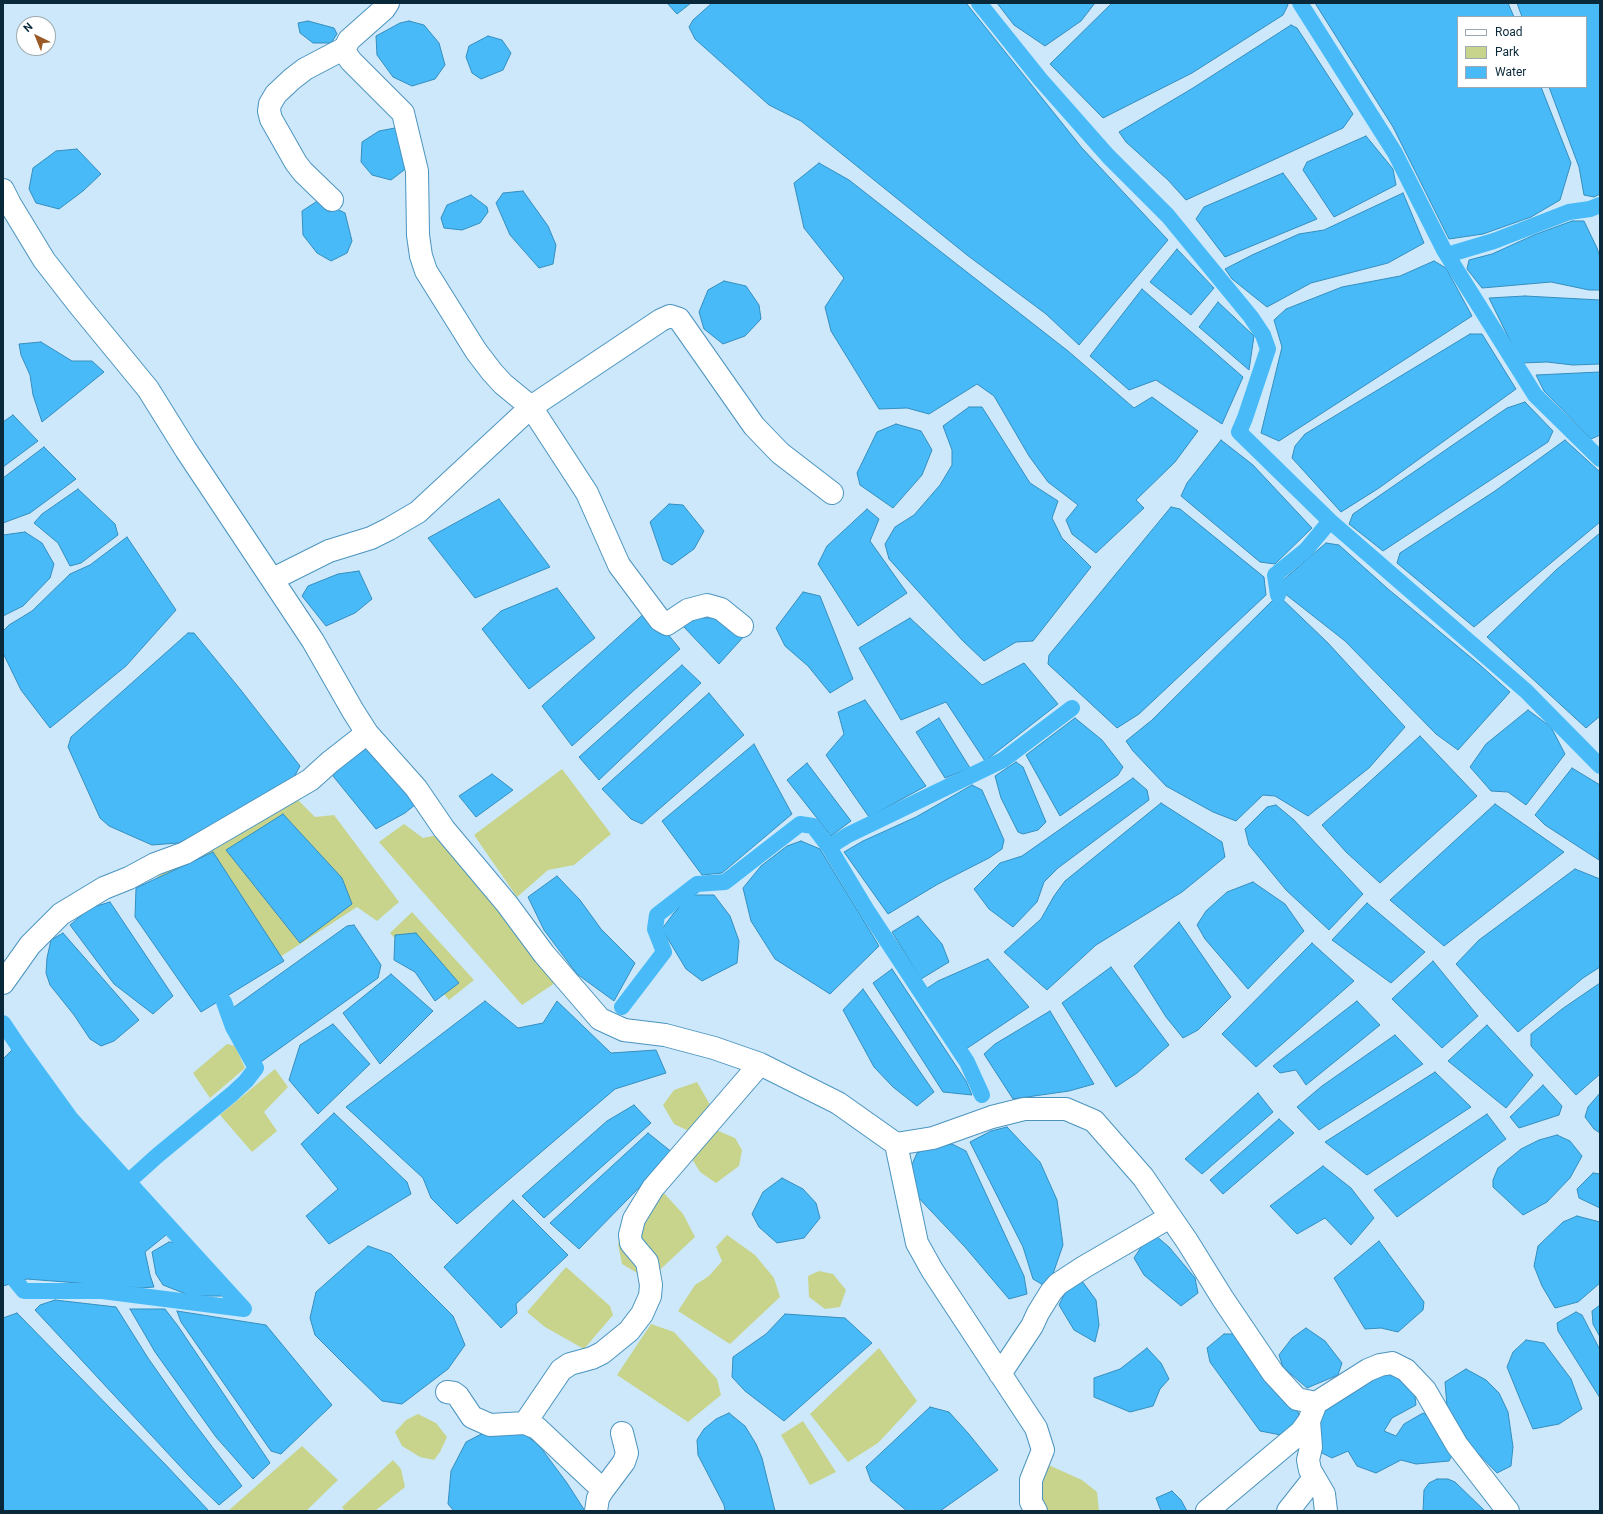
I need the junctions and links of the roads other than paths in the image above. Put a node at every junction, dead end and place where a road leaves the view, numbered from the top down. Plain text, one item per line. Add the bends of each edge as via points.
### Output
1 (388, 3) edge
2 (345, 48) junction
3 (332, 200) dead end
4 (5, 201) edge
5 (531, 407) junction
6 (832, 493) dead end
7 (273, 579) junction
8 (742, 626) dead end
9 (367, 733) junction
10 (3, 983) edge
11 (760, 1064) junction
12 (896, 1144) junction
13 (1170, 1217) junction
14 (1000, 1374) junction
15 (447, 1392) dead end
16 (1313, 1412) junction
17 (525, 1423) junction
18 (622, 1433) dead end
19 (1314, 1478) junction
20 (603, 1490) junction
21 (596, 1511) edge
22 (1036, 1511) edge
23 (1207, 1511) edge
24 (1288, 1511) edge
25 (1326, 1511) edge
26 (1508, 1511) edge

1 - 2 street via 349,40
2 - 3 street via 305,69 292,79 276,94 269,111 296,163
2 - 5 street via 351,61 402,113 417,171 418,235 426,270 476,351 492,372
4 - 7 street via 44,260 148,389
5 - 6 street via 660,320 670,316 679,319 754,426 780,453
5 - 7 street via 418,512 371,538 329,551
5 - 8 street via 586,493 619,565 660,620 667,624 688,610 707,605 721,609
7 - 9 street
9 - 10 street via 310,780 185,852 104,888 61,914 30,945
9 - 11 street via 416,788 444,829 508,904 544,954 600,1019 624,1030 665,1035
11 - 12 street via 838,1103
11 - 17 street via 653,1188 634,1219 631,1243 646,1262 651,1285 650,1296 642,1314 629,1331 602,1353 570,1364 561,1370
12 - 13 street via 933,1138 963,1126 1024,1109 1066,1109 1094,1121 1143,1177
12 - 14 street via 917,1243
13 - 14 street via 1058,1284
13 - 16 street via 1273,1373
14 - 22 street via 1036,1428 1044,1450 1031,1480 1031,1502
15 - 17 street via 458,1396 472,1417 490,1425
16 - 19 street via 1308,1460
16 - 23 street via 1301,1432
16 - 26 street via 1368,1370 1380,1364 1392,1363 1406,1370 1425,1390 1457,1445
17 - 20 street via 537,1428
18 - 20 street via 627,1453 624,1462
19 - 24 street
19 - 25 street via 1324,1494
20 - 21 street via 598,1498

